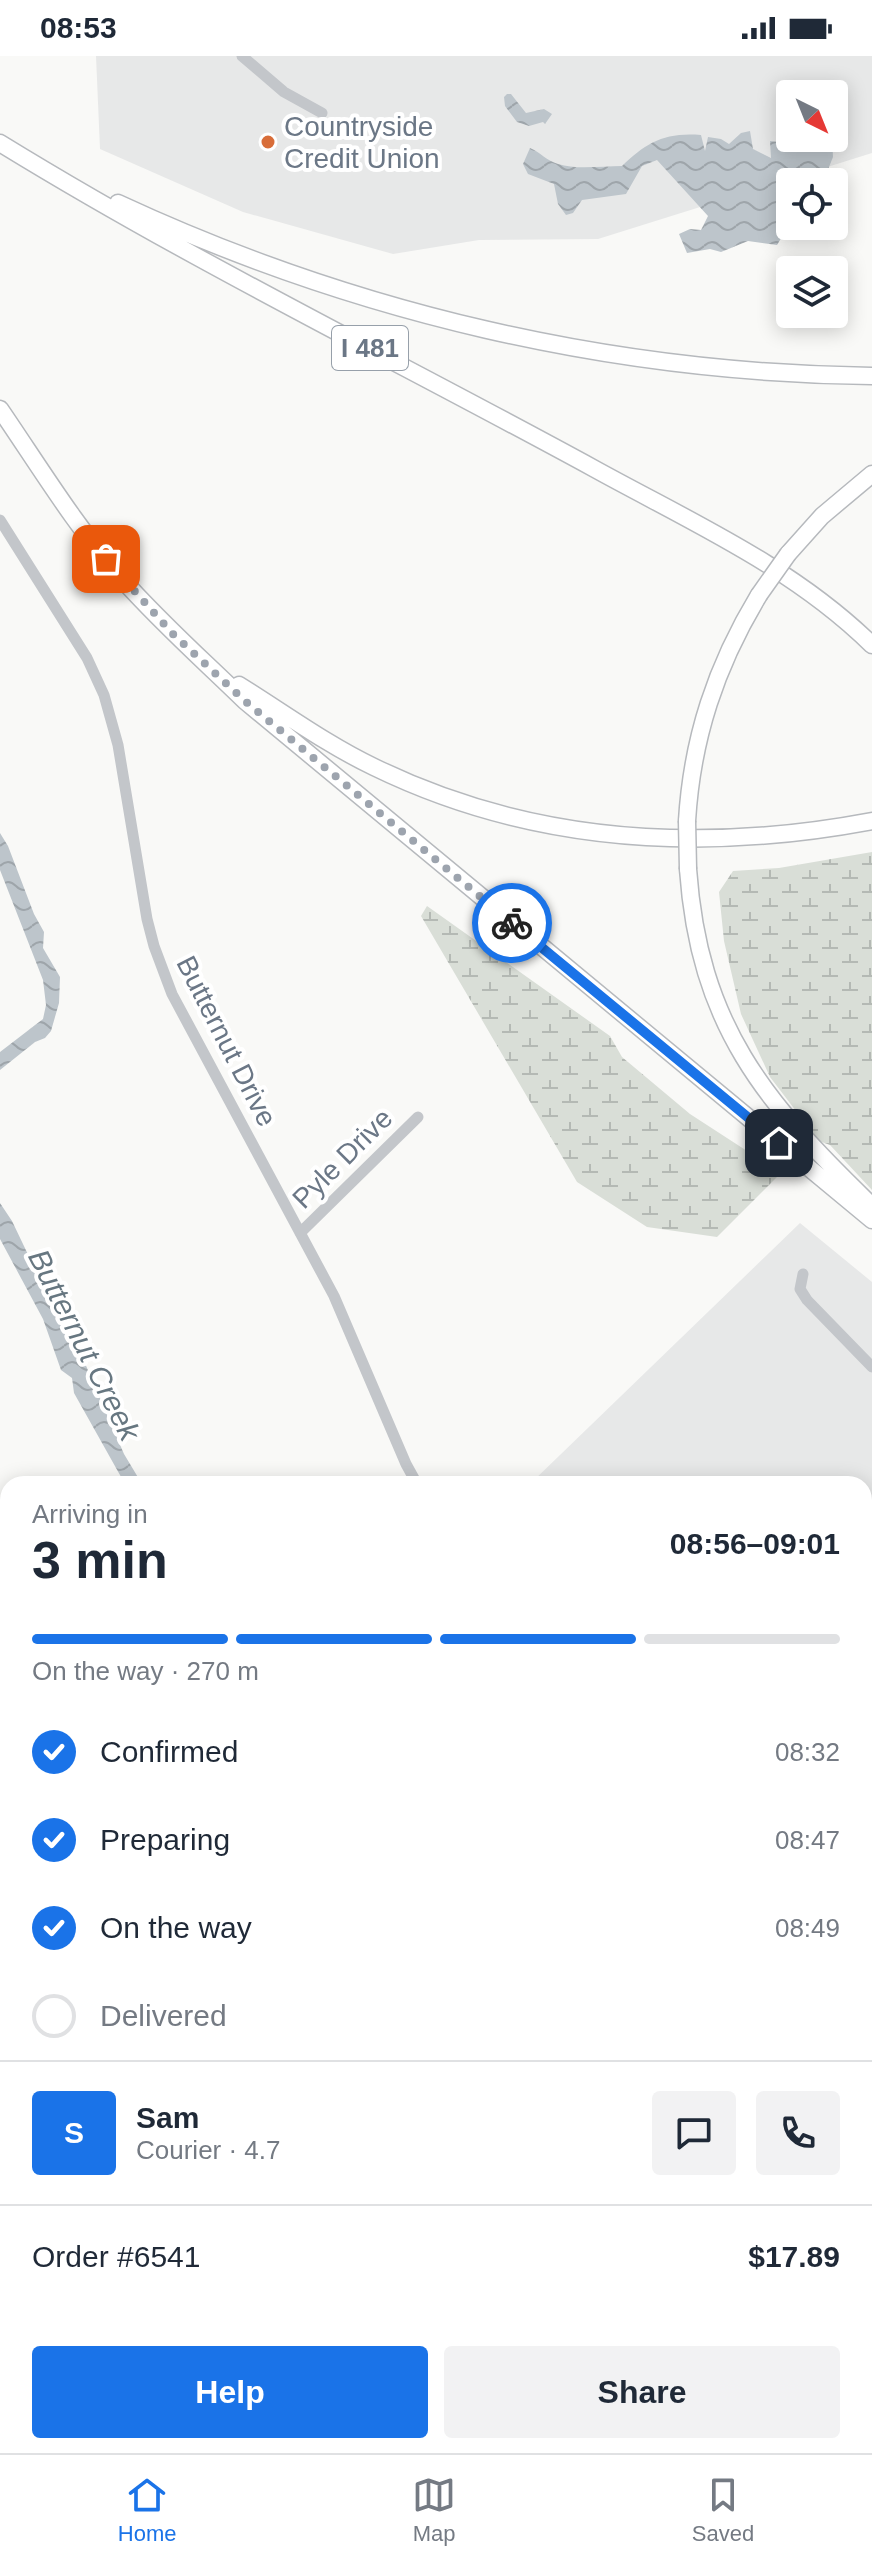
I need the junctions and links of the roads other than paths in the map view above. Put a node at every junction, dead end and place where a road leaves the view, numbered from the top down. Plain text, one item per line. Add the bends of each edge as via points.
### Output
1 (242, 56) edge
2 (322, 113) dead end
3 (0, 143) edge
4 (40, 168) junction
5 (872, 376) edge
6 (0, 409) edge
7 (872, 474) edge
8 (0, 520) edge
9 (872, 645) edge
10 (211, 668) junction
11 (872, 821) edge
12 (418, 1117) dead end
13 (872, 1206) edge
14 (872, 1220) edge
15 (300, 1233) junction
16 (803, 1274) dead end
17 (872, 1367) edge
18 (413, 1476) edge

1 - 2 street via 284,92
3 - 4 highway, I 481
4 - 5 highway via 223,249 426,316 662,362
4 - 9 highway, I 481 via 782,572
6 - 10 highway via 121,578
7 - 13 highway, bridge via 822,516 788,554 729,648 694,756 687,821 700,955 734,1042 781,1113
8 - 15 street, Butternut Drive via 87,658 104,695 118,745 147,919 162,970
10 - 11 highway via 375,768 442,796 537,823 637,838 697,840 798,834
10 - 14 highway via 413,842
12 - 15 street, Pyle Drive
15 - 18 street, Butternut Drive via 334,1296
16 - 17 street via 800,1289 807,1300

